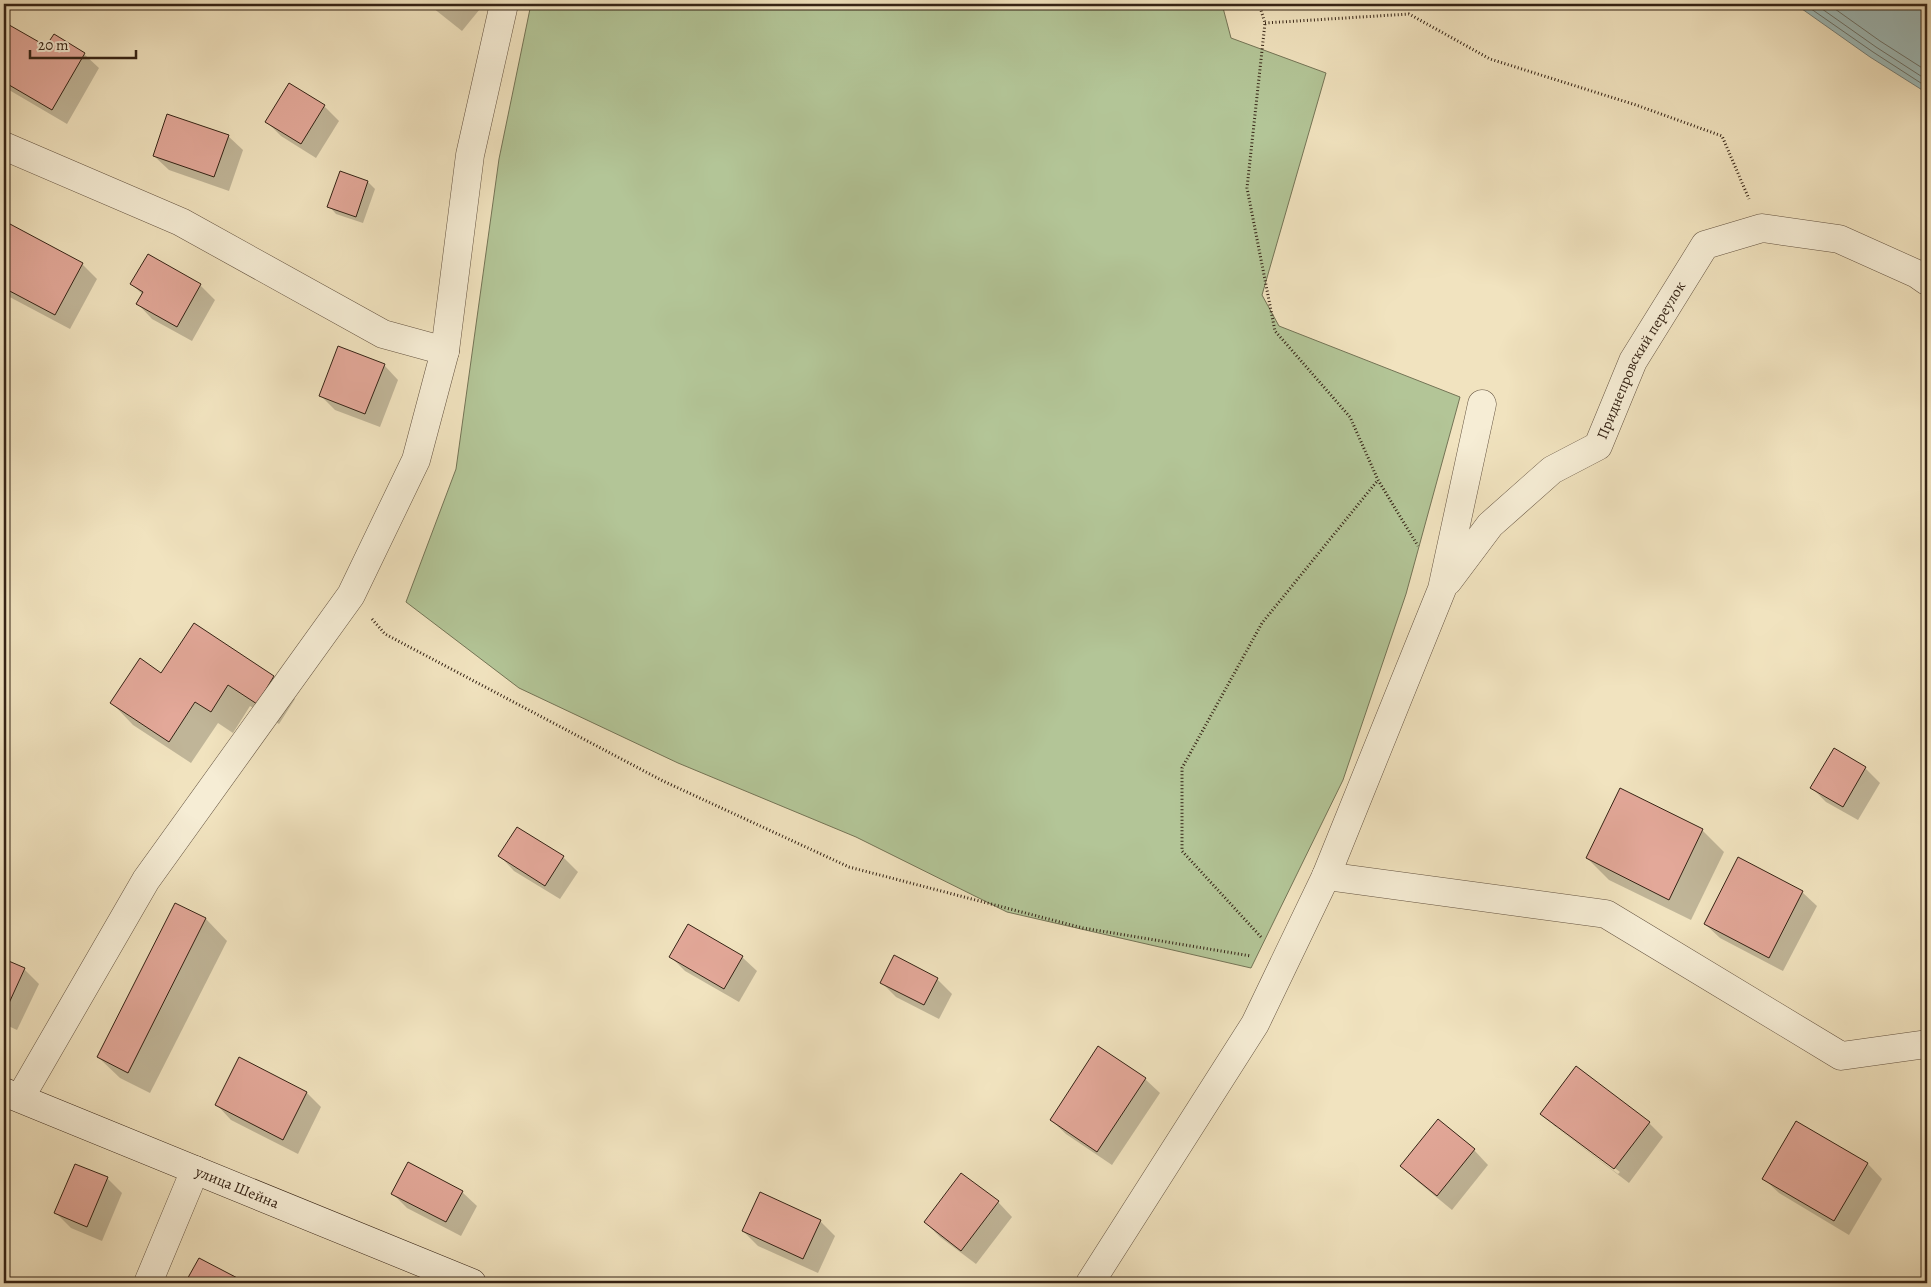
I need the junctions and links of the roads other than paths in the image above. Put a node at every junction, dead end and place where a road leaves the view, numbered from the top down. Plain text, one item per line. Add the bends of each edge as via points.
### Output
1 (504, 4) edge
2 (4, 146) edge
3 (1927, 281) edge
4 (445, 351) junction
5 (1482, 404) dead end
6 (1442, 588) junction
7 (1326, 876) junction
8 (1927, 1044) edge
9 (12, 1095) edge
10 (195, 1170) junction
11 (148, 1283) edge
12 (472, 1283) edge
13 (1090, 1283) edge

1 - 4 street via 470,155
2 - 4 street via 181,222 383,334
3 - 6 street, Приднепровский переулок via 1839,239 1762,228 1706,244 1633,361 1598,446 1552,470 1490,525
4 - 9 street via 416,460 351,595 146,880
5 - 6 street
6 - 7 street
7 - 8 street via 1606,914 1841,1056
7 - 13 street via 1255,1024
9 - 10 street, улица Шейна
10 - 11 street
10 - 12 street, улица Шейна

